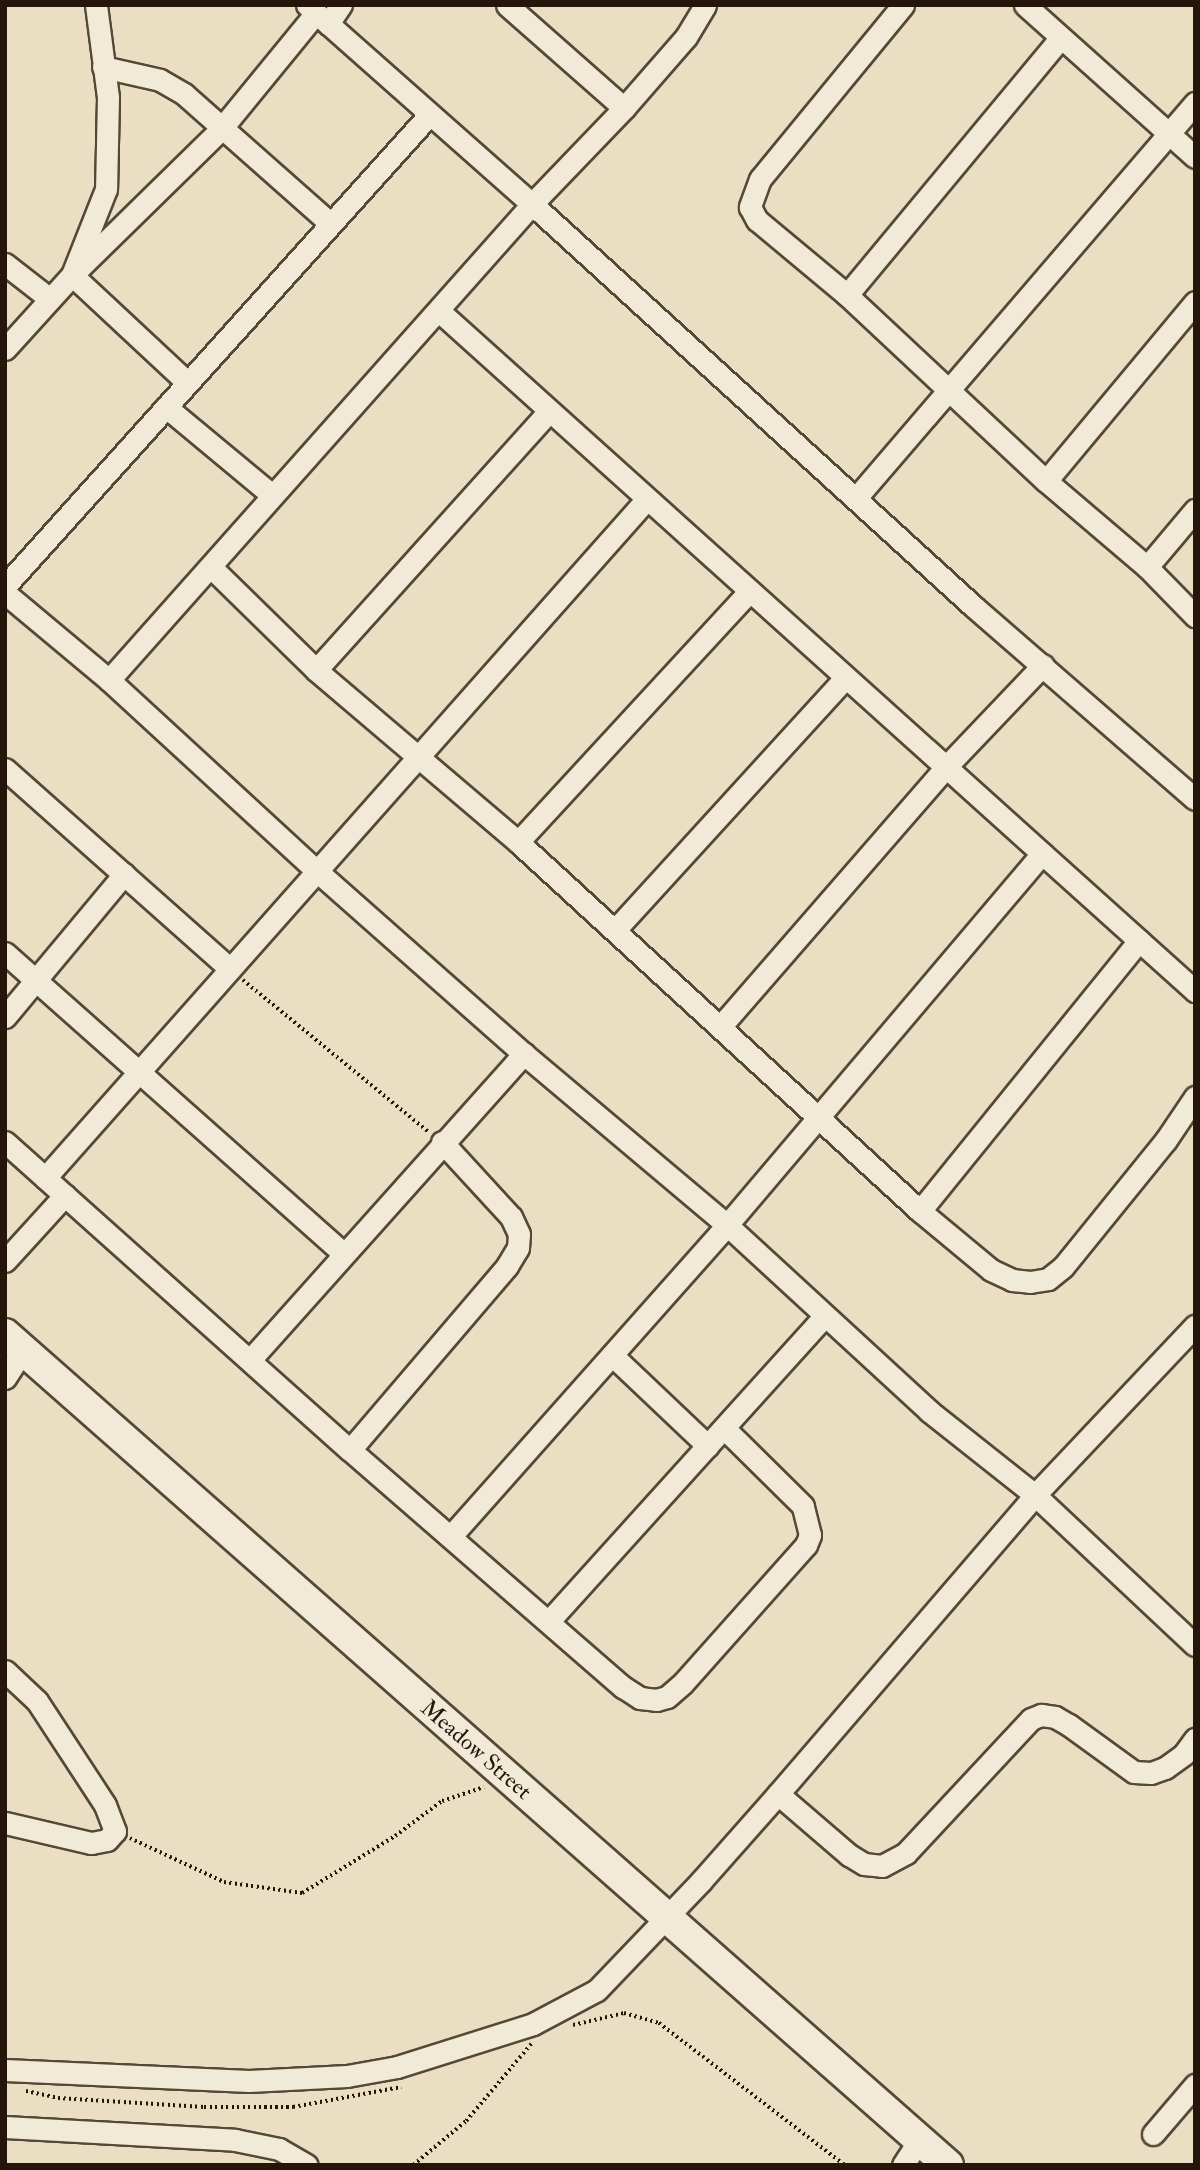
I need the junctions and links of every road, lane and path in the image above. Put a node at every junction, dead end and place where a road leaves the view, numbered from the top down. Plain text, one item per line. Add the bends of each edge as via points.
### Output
1 (96, 5) edge
2 (341, 5) edge
3 (506, 5) edge
4 (705, 5) edge
5 (903, 5) edge
6 (1025, 5) edge
7 (317, 14) edge
8 (1060, 38) junction
9 (103, 67) junction
10 (1195, 103) edge
11 (624, 108) junction
12 (430, 114) junction
13 (221, 129) junction
14 (1168, 134) junction
15 (1195, 157) edge
16 (532, 204) junction
17 (331, 224) junction
18 (5, 264) edge
19 (72, 275) junction
20 (847, 295) junction
21 (50, 299) junction
22 (1195, 302) edge
23 (439, 311) junction
24 (5, 349) edge
25 (188, 383) junction
26 (948, 390) junction
27 (166, 407) junction
28 (548, 412) junction
29 (1046, 481) junction
30 (272, 495) junction
31 (856, 498) junction
32 (646, 500) junction
33 (1195, 510) edge
34 (211, 567) junction
35 (1147, 567) junction
36 (5, 586) edge
37 (749, 592) junction
38 (5, 593) edge
39 (1195, 616) edge
40 (1043, 665) junction
41 (316, 670) junction
42 (845, 678) junction
43 (109, 680) junction
44 (416, 756) junction
45 (945, 768) junction
46 (5, 769) edge
47 (1195, 799) edge
48 (518, 842) junction
49 (1042, 855) junction
50 (317, 871) junction
51 (124, 874) junction
52 (615, 930) junction
53 (1139, 942) junction
54 (5, 953) edge
55 (230, 970) junction
56 (36, 979) junction
57 (1195, 991) edge
58 (5, 1017) edge
59 (720, 1027) junction
60 (524, 1054) junction
61 (138, 1071) junction
62 (1195, 1097) edge
63 (818, 1118) junction
64 (5, 1142) edge
65 (442, 1142) junction
66 (45, 1178) junction
67 (65, 1195) junction
68 (920, 1211) junction
69 (727, 1225) junction
70 (343, 1253) junction
71 (5, 1261) edge
72 (825, 1316) junction
73 (1195, 1326) edge
74 (14, 1342) edge
75 (612, 1355) junction
76 (250, 1360) junction
77 (5, 1378) edge
78 (724, 1428) junction
79 (708, 1446) junction
80 (350, 1450) junction
81 (1035, 1495) junction
82 (451, 1536) junction
83 (550, 1621) junction
84 (1195, 1645) edge
85 (5, 1671) edge
86 (1195, 1739) edge
87 (509, 1779) junction
88 (778, 1794) junction
89 (5, 1823) edge
90 (115, 1831) junction
91 (668, 1917) junction
92 (565, 2027) dead end
93 (533, 2043) dead end
94 (5, 2070) edge
95 (408, 2084) dead end
96 (1195, 2085) edge
97 (19, 2089) dead end
98 (5, 2127) edge
99 (1153, 2134) dead end
100 (920, 2139) junction
101 (307, 2165) edge
102 (413, 2165) edge
103 (845, 2165) edge
104 (903, 2165) edge
105 (948, 2165) edge

1 - 9 street
2 - 7 street
3 - 11 street
4 - 11 street via 685,37
5 - 20 street via 761,179 751,198 757,220
6 - 8 street
7 - 12 street
7 - 13 street
8 - 14 street
8 - 20 street
9 - 13 street via 160,80 184,94
9 - 19 street via 108,97 106,189
10 - 14 street
11 - 16 street
12 - 16 street
12 - 17 street
13 - 17 street
13 - 19 street
14 - 15 street
14 - 26 street
16 - 23 street
16 - 31 street
17 - 25 street
18 - 21 street
19 - 21 street
19 - 25 street
20 - 26 street
21 - 24 street
22 - 29 street
23 - 28 street
23 - 30 street
25 - 27 street
26 - 29 street
26 - 31 street
27 - 30 street
27 - 36 street
28 - 32 street
28 - 41 street
29 - 35 street
30 - 34 street
31 - 40 street
32 - 37 street
32 - 44 street
33 - 35 street
34 - 41 street
34 - 43 street
35 - 39 street
37 - 42 street
37 - 48 street
38 - 43 street
40 - 45 street
40 - 47 street
41 - 44 street
42 - 45 street
42 - 52 street
43 - 50 street
44 - 48 street
44 - 50 street
45 - 49 street
45 - 59 street
46 - 51 street
48 - 52 street
49 - 53 street
49 - 63 street
50 - 55 street
50 - 60 street
51 - 55 street
51 - 56 street
52 - 59 street
53 - 57 street
53 - 68 street
54 - 56 street
55 - 61 street
55 - 65 path
56 - 58 street
56 - 61 street
59 - 63 street
60 - 65 street
60 - 69 street
61 - 66 street
61 - 70 street
62 - 68 street via 1157,1151 1063,1267 1048,1279 1012,1280 991,1270
63 - 68 street
63 - 69 street
64 - 66 street
65 - 70 street
65 - 80 street via 511,1217 519,1234 518,1248
66 - 67 street
67 - 71 street
67 - 76 street
69 - 72 street
69 - 75 street
70 - 76 street
72 - 78 street
72 - 81 street via 929,1411
73 - 81 street
74 - 77 street
74 - 87 street, Meadow Street
75 - 79 street
75 - 82 street
76 - 80 street
78 - 79 street
78 - 83 street via 803,1506 810,1535 701,1665 667,1697 640,1698
79 - 83 street
80 - 82 street
81 - 84 street
81 - 88 street
82 - 83 street
85 - 90 street via 37,1700 105,1805
86 - 88 street via 1165,1768 1133,1772 1055,1717 1031,1719 906,1853 882,1866 864,1864 849,1855
87 - 90 path via 442,1801 396,1836 302,1893 224,1882
87 - 91 street, Meadow Street
88 - 91 street
89 - 90 street via 92,1843 107,1840
91 - 94 street via 597,1990 568,2007 533,2024 397,2067 347,2077 286,2081
91 - 100 street, Meadow Street
92 - 103 path via 624,2013 659,2023
93 - 102 path via 466,2121
95 - 97 path via 293,2107 58,2098
96 - 99 street
98 - 101 street via 235,2140 279,2149
100 - 104 street
100 - 105 street, Meadow Street

